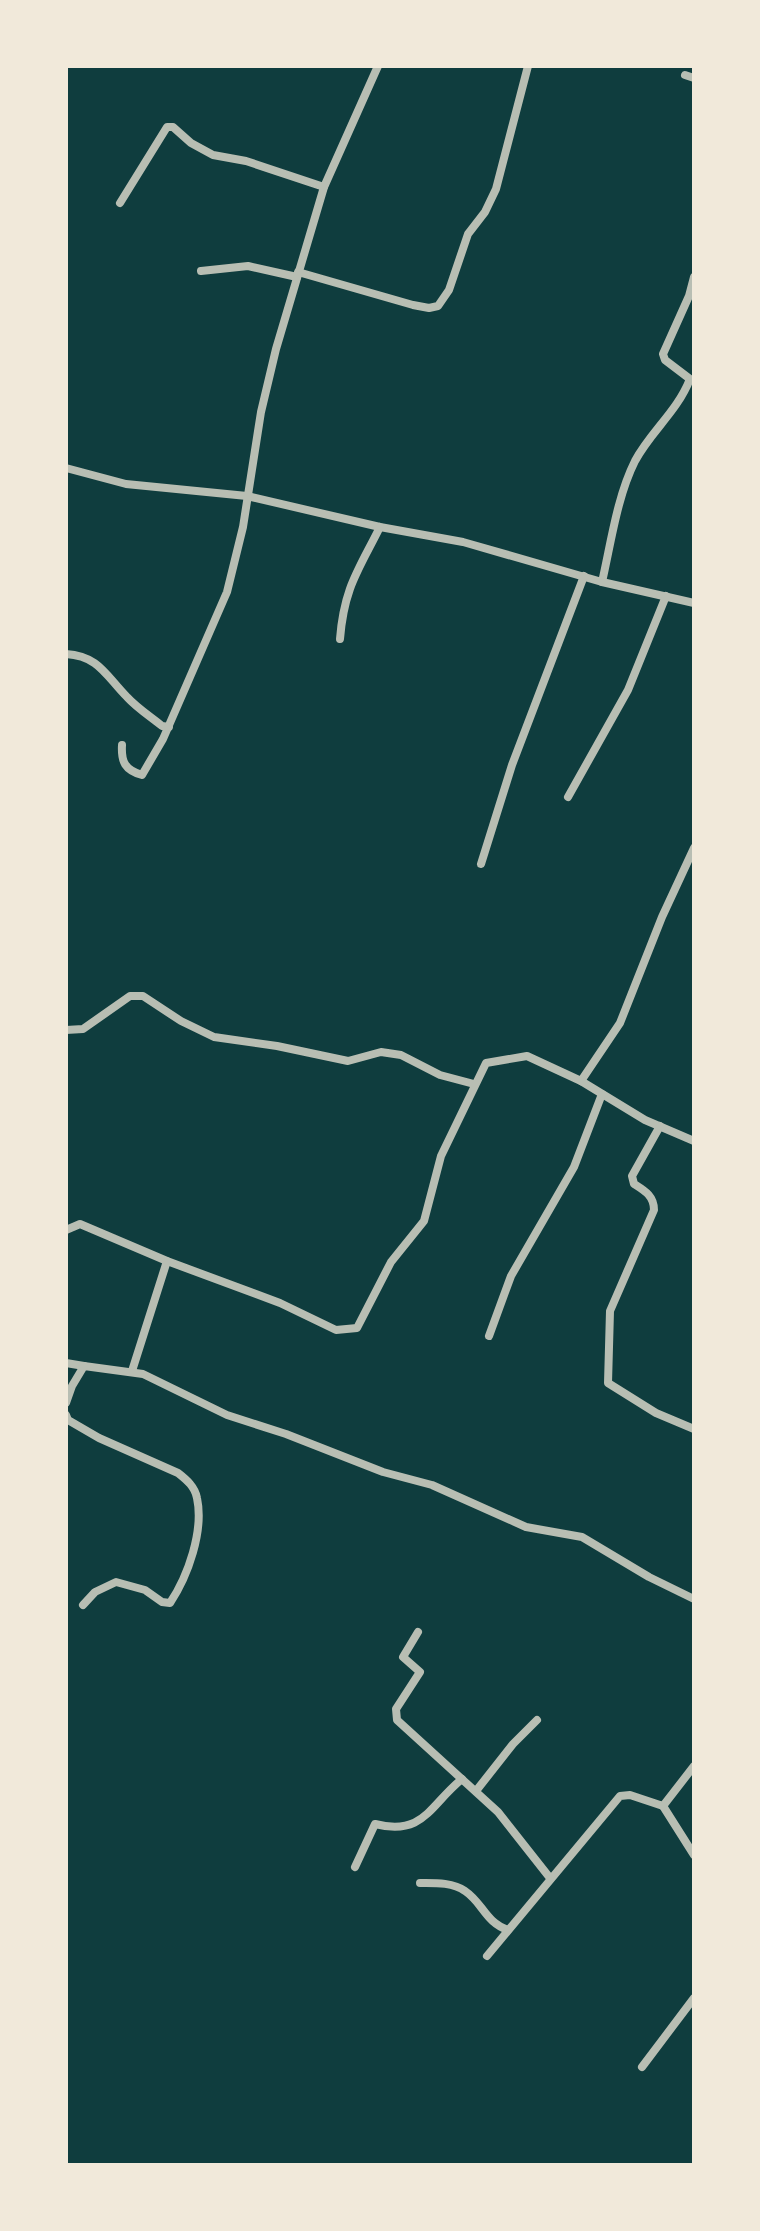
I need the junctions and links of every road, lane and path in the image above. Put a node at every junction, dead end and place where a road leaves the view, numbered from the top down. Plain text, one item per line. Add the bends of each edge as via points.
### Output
1 (378, 66) edge
2 (528, 66) edge
3 (324, 187) junction
4 (120, 203) dead end
5 (201, 271) dead end
6 (297, 275) junction
7 (694, 277) edge
8 (692, 297) edge
9 (66, 468) edge
10 (247, 496) junction
11 (380, 527) junction
12 (584, 576) junction
13 (602, 582) junction
14 (666, 596) junction
15 (694, 603) edge
16 (340, 639) dead end
17 (66, 654) edge
18 (169, 727) junction
19 (122, 745) dead end
20 (568, 797) dead end
21 (694, 848) edge
22 (481, 864) dead end
23 (66, 1030) edge
24 (581, 1081) junction
25 (474, 1084) junction
26 (602, 1094) junction
27 (660, 1126) junction
28 (694, 1141) edge
29 (66, 1230) edge
30 (167, 1261) junction
31 (489, 1336) dead end
32 (66, 1363) edge
33 (84, 1366) junction
34 (132, 1371) junction
35 (66, 1403) edge
36 (66, 1415) edge
37 (694, 1429) edge
38 (694, 1599) edge
39 (83, 1605) dead end
40 (418, 1632) dead end
41 (537, 1720) dead end
42 (694, 1766) edge
43 (462, 1779) junction
44 (476, 1791) junction
45 (663, 1806) junction
46 (694, 1855) edge
47 (355, 1867) dead end
48 (550, 1878) junction
49 (420, 1883) dead end
50 (508, 1930) junction
51 (487, 1956) dead end
52 (694, 1998) edge
53 (642, 2067) dead end

1 - 3 street
2 - 6 street via 496,189 468,234 438,306 413,305
3 - 4 street via 213,155 167,127
3 - 6 street
5 - 6 street via 248,266
6 - 10 street via 261,412
7 - 8 street
8 - 13 street via 663,354 690,379 631,472
9 - 10 street via 126,484
10 - 11 street
10 - 18 street via 227,592
11 - 12 street via 463,542
11 - 16 street via 352,580
12 - 13 street
12 - 22 street via 512,765
13 - 14 street
14 - 15 street
14 - 20 street via 628,690
17 - 18 street via 93,660 129,700
18 - 19 street via 142,775 121,760
21 - 24 street via 620,1023
23 - 25 street via 83,1029 130,996 143,996 214,1037 348,1061 381,1052 401,1055 440,1075
24 - 25 street via 527,1056 486,1063
24 - 26 street
25 - 30 street via 441,1156 424,1221 391,1262 357,1328 336,1330
26 - 27 street
26 - 31 street via 574,1167 511,1276
27 - 28 street
27 - 37 street via 632,1176 654,1202 654,1210 610,1311 608,1383
29 - 30 street via 80,1224
30 - 34 street
32 - 33 street
33 - 34 street
33 - 35 street
34 - 38 street via 227,1415 432,1485 526,1527 582,1537
36 - 39 street via 99,1438 178,1473 197,1497 195,1544 170,1603 116,1582
40 - 43 street via 403,1657 420,1672 396,1709 397,1720
41 - 44 street
42 - 45 street
43 - 44 street
43 - 47 street via 420,1822 391,1828 375,1824
44 - 48 street
45 - 46 street
45 - 48 street via 620,1796
48 - 50 street
49 - 50 street via 464,1890 495,1926
50 - 51 street
52 - 53 street

